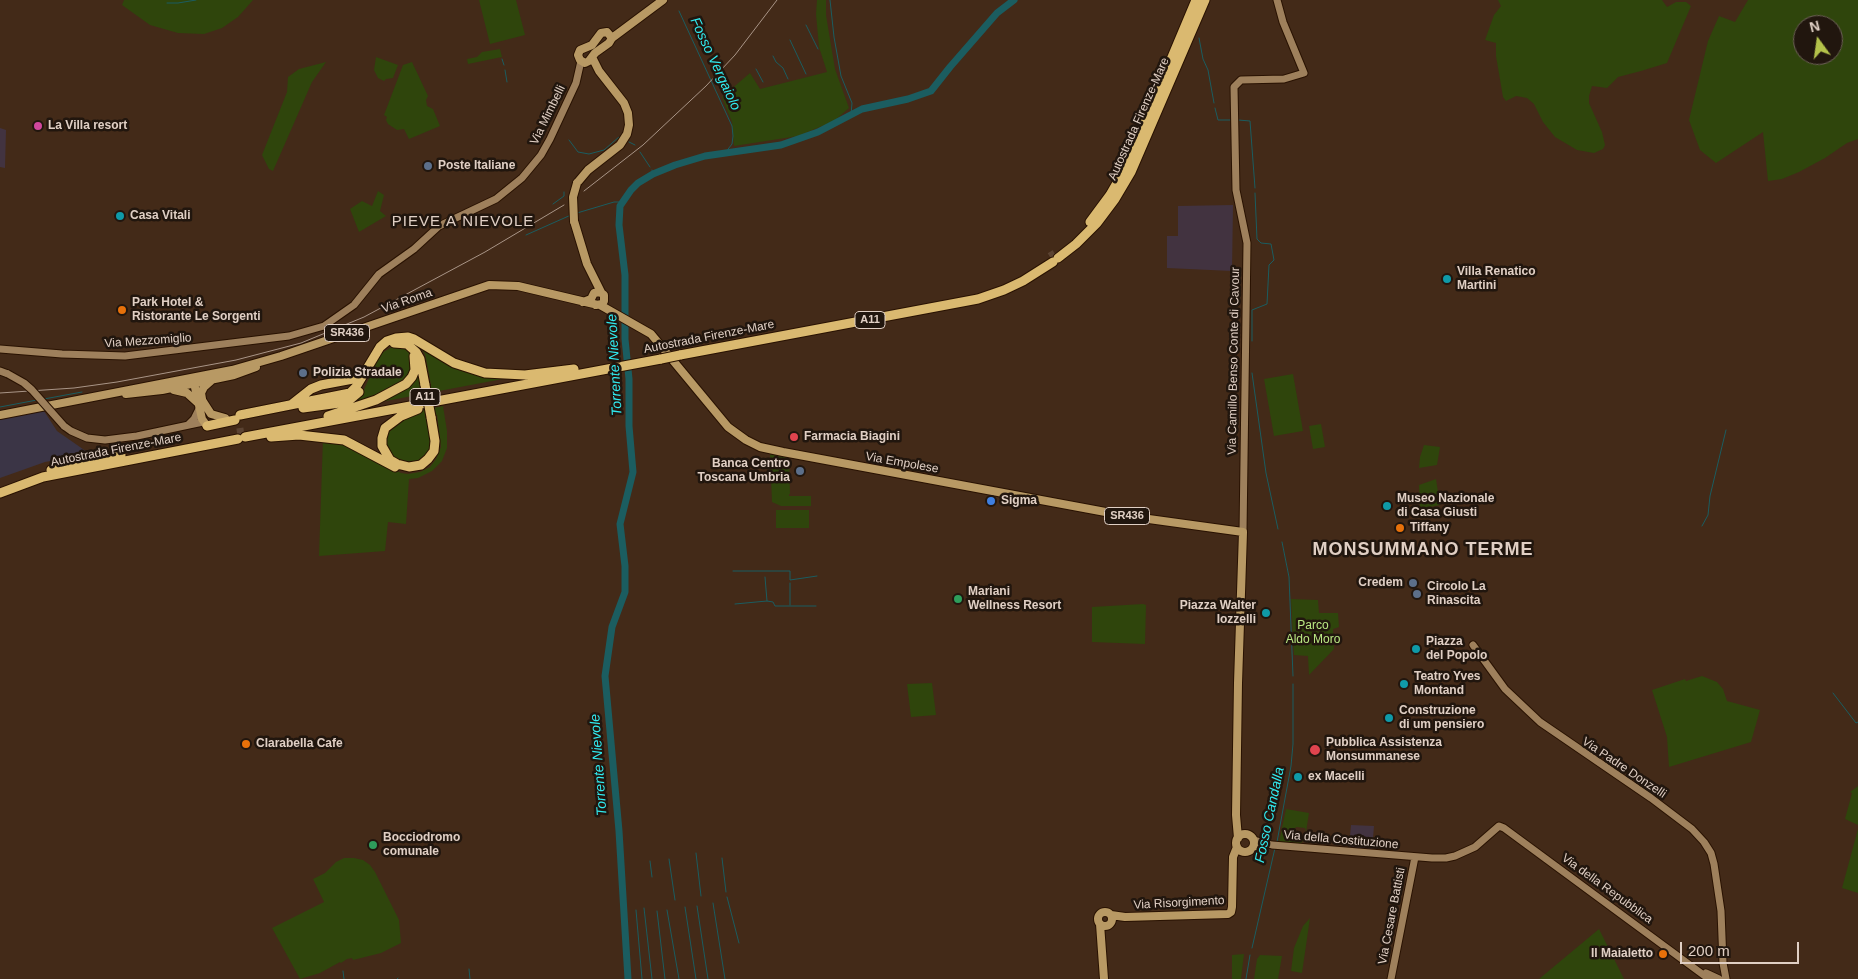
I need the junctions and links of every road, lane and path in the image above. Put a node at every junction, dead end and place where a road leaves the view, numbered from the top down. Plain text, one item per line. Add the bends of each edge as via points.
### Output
1 (663, 0) edge
2 (1196, 0) edge
3 (1205, 0) edge
4 (1278, 0) edge
5 (610, 35) junction
6 (587, 61) junction
7 (1054, 258) junction
8 (518, 286) joint
9 (595, 299) junction
10 (267, 339) joint
11 (400, 340) junction
12 (0, 349) edge
13 (277, 358) junction
14 (607, 366) junction
15 (574, 370) junction
16 (0, 371) edge
17 (363, 373) junction
18 (214, 379) junction
19 (195, 381) junction
20 (509, 388) junction
21 (167, 389) junction
22 (92, 398) junction
23 (201, 403) junction
24 (289, 406) junction
25 (0, 415) edge
26 (328, 416) junction
27 (433, 416) junction
28 (235, 418) junction
29 (206, 423) junction
30 (186, 426) junction
31 (137, 436) junction
32 (241, 437) junction
33 (0, 487) edge
34 (0, 493) edge
35 (1243, 532) junction
36 (1473, 646) dead end
37 (1236, 815) junction
38 (1499, 826) joint
39 (1248, 834) junction
40 (1238, 838) junction
41 (1254, 840) junction
42 (1273, 845) junction
43 (1237, 847) junction
44 (1249, 851) junction
45 (1415, 857) junction
46 (1233, 878) junction
47 (1723, 963) junction
48 (1709, 977) edge
49 (1104, 979) edge
50 (1391, 979) edge
51 (1719, 979) edge
52 (1726, 979) edge

1 - 5 main road
2 - 7 highway, Autostrada Firenze-Mare / A11 via 1120,178 1093,218
3 - 7 highway, Autostrada Firenze-Mare / A11 via 1131,172 1097,222 1076,244
4 - 35 main road, Via Camillo Benso Conte di Cavour via 1283,22 1304,73 1288,78 1241,80 1235,84 1236,190 1247,243
5 - 6 main road via 609,43
5 - 6 main road via 601,33 592,45 580,50 578,55
6 - 9 main road, bridge via 624,103 629,129 620,145 577,183 572,197 572,209 594,281
6 - 10 main road, Via Mimbelli via 550,139 526,174 500,196 440,225 380,273 359,301 336,319 297,335
7 - 14 highway, Autostrada Firenze-Mare / A11 via 981,292
8 - 9 main road, Via Empolese / SR436
8 - 13 main road, Via Roma / SR436 via 496,284 477,288
9 - 35 main road, Via Empolese / SR436 via 646,330 728,428 760,447 1127,516
10 - 12 main road, Via Mezzomiglio via 116,356
11 - 15 highway via 414,339 454,363 485,373
11 - 17 highway via 389,340 382,345
11 - 26 highway via 415,362 415,370 406,384 376,400
11 - 27 highway, bridge via 416,352
11 - 28 highway via 380,351 360,391 347,402
13 - 18 main road, Via Roma / SR436 via 245,372
13 - 19 main road, Via Roma / SR436
14 - 15 highway, Autostrada Firenze-Mare / A11
14 - 20 highway, Autostrada Firenze-Mare / A11
15 - 26 highway, Autostrada Firenze-Mare / A11
16 - 31 main road, bridge via 24,383 64,426 77,435 95,440
17 - 24 highway via 354,380 311,389
17 - 24 highway via 350,393
18 - 19 main road, Via Roma / SR436
18 - 23 main road via 204,387
19 - 21 main road, Via Roma / SR436
19 - 22 main road, Via Roma / SR436
19 - 23 main road
20 - 27 highway via 414,410 401,416 386,428 382,438 382,446 390,460 409,467 421,465 428,459 434,451
20 - 32 highway, Autostrada Firenze-Mare / A11
21 - 22 main road, Via Roma / SR436
21 - 23 main road via 187,393
22 - 25 main road, Via Roma / SR436
23 - 28 main road via 211,414
23 - 29 main road
23 - 30 main road via 194,419
24 - 28 highway
26 - 32 highway, Autostrada Firenze-Mare / A11
27 - 32 highway via 439,439 438,452 424,467 410,471 400,470 354,444 336,438 299,435
28 - 29 highway
29 - 30 main road
29 - 31 main road
30 - 31 main road
32 - 33 highway, Autostrada Firenze-Mare / A11 via 76,464 40,472
32 - 34 highway, Autostrada Firenze-Mare / A11 via 42,477
35 - 37 main road, Via Risorgimento
36 - 47 main road, Via Padre Donzelli via 1505,689 1531,714 1560,738 1649,797 1704,842 1716,878
37 - 39 main road
37 - 40 main road, Via Risorgimento
38 - 45 main road, Via della Costituzione via 1476,847 1455,856
38 - 48 main road, Via della Repubblica
39 - 40 main road
39 - 41 main road
40 - 43 main road, Via Risorgimento
41 - 42 main road, Via della Costituzione
41 - 44 main road, Via Risorgimento
42 - 44 main road, Via della Costituzione
42 - 45 main road, Via della Costituzione
43 - 44 main road via 1241,851
43 - 46 main road, Via Risorgimento via 1232,857
44 - 46 main road, Via Risorgimento via 1236,861
45 - 50 main road, Via Cesare Battisti
46 - 49 main road, Via Risorgimento via 1232,907 1228,914 1125,917 1107,921 1102,940
47 - 48 main road via 1722,969
47 - 52 main road
48 - 51 main road, Via della Repubblica

